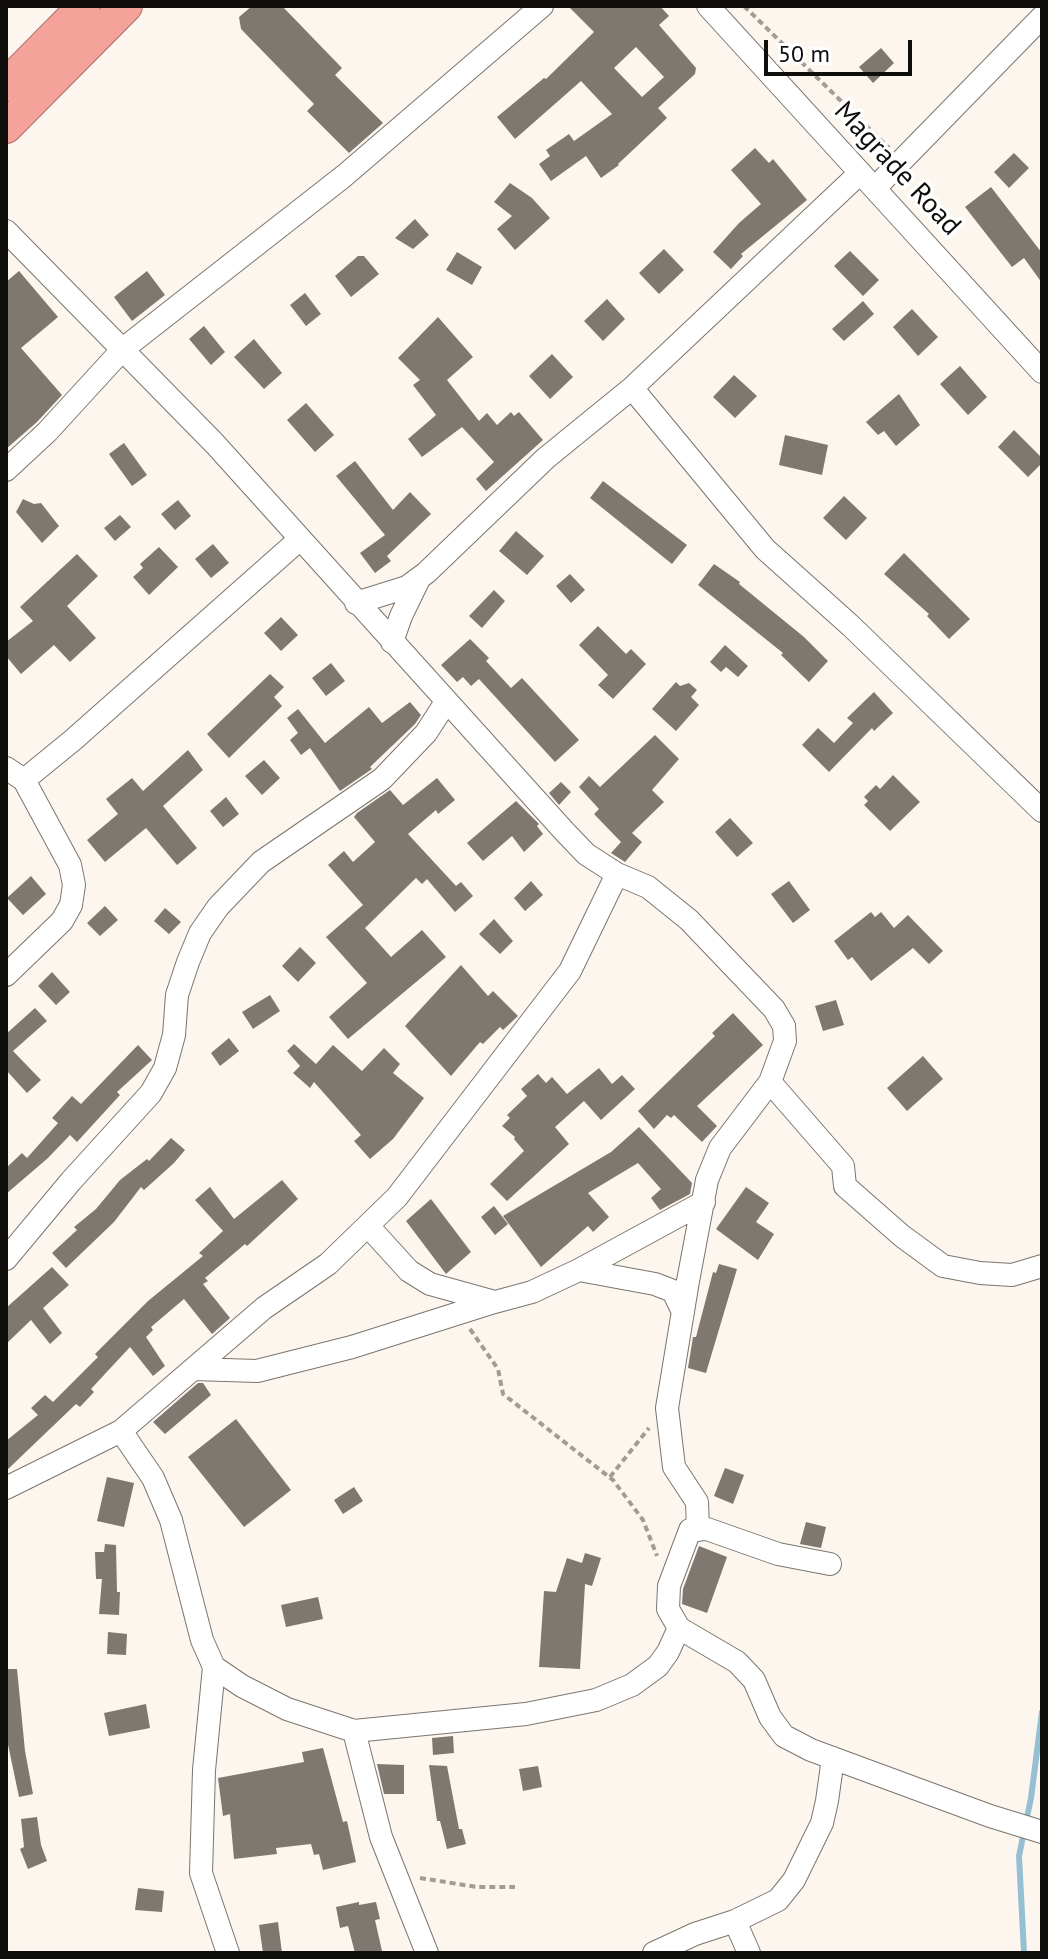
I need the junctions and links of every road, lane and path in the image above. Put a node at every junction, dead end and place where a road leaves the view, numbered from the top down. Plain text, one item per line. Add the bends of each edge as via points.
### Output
1 (84, 6) edge
2 (126, 6) edge
3 (542, 6) edge
4 (708, 6) edge
5 (744, 6) edge
6 (1042, 17) edge
7 (6, 85) edge
8 (6, 127) edge
9 (902, 161) junction
10 (868, 181) junction
11 (6, 231) edge
12 (123, 349) junction
13 (1042, 372) edge
14 (632, 388) junction
15 (6, 470) edge
16 (300, 539) junction
17 (419, 578) junction
18 (356, 603) junction
19 (392, 642) junction
20 (446, 702) junction
21 (15, 774) edge
22 (1042, 811) edge
23 (617, 874) junction
24 (6, 975) edge
25 (770, 1082) junction
26 (704, 1202) junction
27 (368, 1226) junction
28 (6, 1259) edge
29 (1042, 1266) edge
30 (579, 1270) junction
31 (495, 1302) junction
32 (683, 1312) junction
33 (459, 1314) junction
34 (193, 1369) junction
35 (667, 1408) junction
36 (121, 1431) junction
37 (610, 1478) junction
38 (6, 1488) edge
39 (698, 1530) junction
40 (830, 1564) dead end
41 (669, 1586) junction
42 (679, 1628) junction
43 (214, 1667) junction
44 (354, 1731) junction
45 (833, 1758) junction
46 (1042, 1832) edge
47 (398, 1877) junction
48 (515, 1887) dead end
49 (735, 1921) junction
50 (228, 1953) edge
51 (427, 1953) edge
52 (654, 1953) edge
53 (749, 1953) edge

1 - 7 highway
2 - 8 highway
3 - 12 street via 344,176
4 - 10 street, Magrade Road
5 - 9 path
6 - 9 street
9 - 10 street
10 - 13 street, Magrade Road
10 - 14 street
11 - 12 street
12 - 15 street
12 - 16 street
14 - 17 street via 546,458
14 - 22 street via 765,549
16 - 18 street
16 - 21 street via 73,740
17 - 18 street via 395,592
17 - 19 street
18 - 19 street
19 - 20 street
20 - 23 street via 586,854
20 - 28 street via 426,733 382,779 261,862 218,907 188,962 165,1068 151,1093
21 - 24 street via 70,865 74,885 62,921
23 - 25 street via 648,887 689,920 774,1009 785,1041
23 - 27 street via 570,971 397,1197
25 - 26 street via 720,1148
25 - 29 street via 843,1166 845,1186 943,1266 1012,1275
26 - 30 street
26 - 32 street
27 - 31 street via 409,1271 430,1284
27 - 34 street via 328,1264 264,1308
30 - 31 street
30 - 32 street via 673,1291
31 - 33 street
32 - 35 street
33 - 34 street via 257,1371
33 - 37 path via 498,1369 503,1394
34 - 36 street
35 - 37 path
35 - 39 street via 674,1467 697,1502
36 - 38 street
36 - 43 street via 153,1478 171,1520
37 - 41 path via 643,1520
39 - 40 street
39 - 41 street via 690,1530
41 - 42 street via 668,1609
42 - 44 street via 658,1666 632,1685 596,1700 526,1714
42 - 45 street via 737,1662 754,1680 784,1736
43 - 44 street via 287,1709
43 - 50 street via 201,1873
44 - 47 street via 381,1837
45 - 46 street
45 - 49 street via 822,1823 794,1880 778,1900
47 - 48 path
47 - 51 street
49 - 52 street
49 - 53 street

